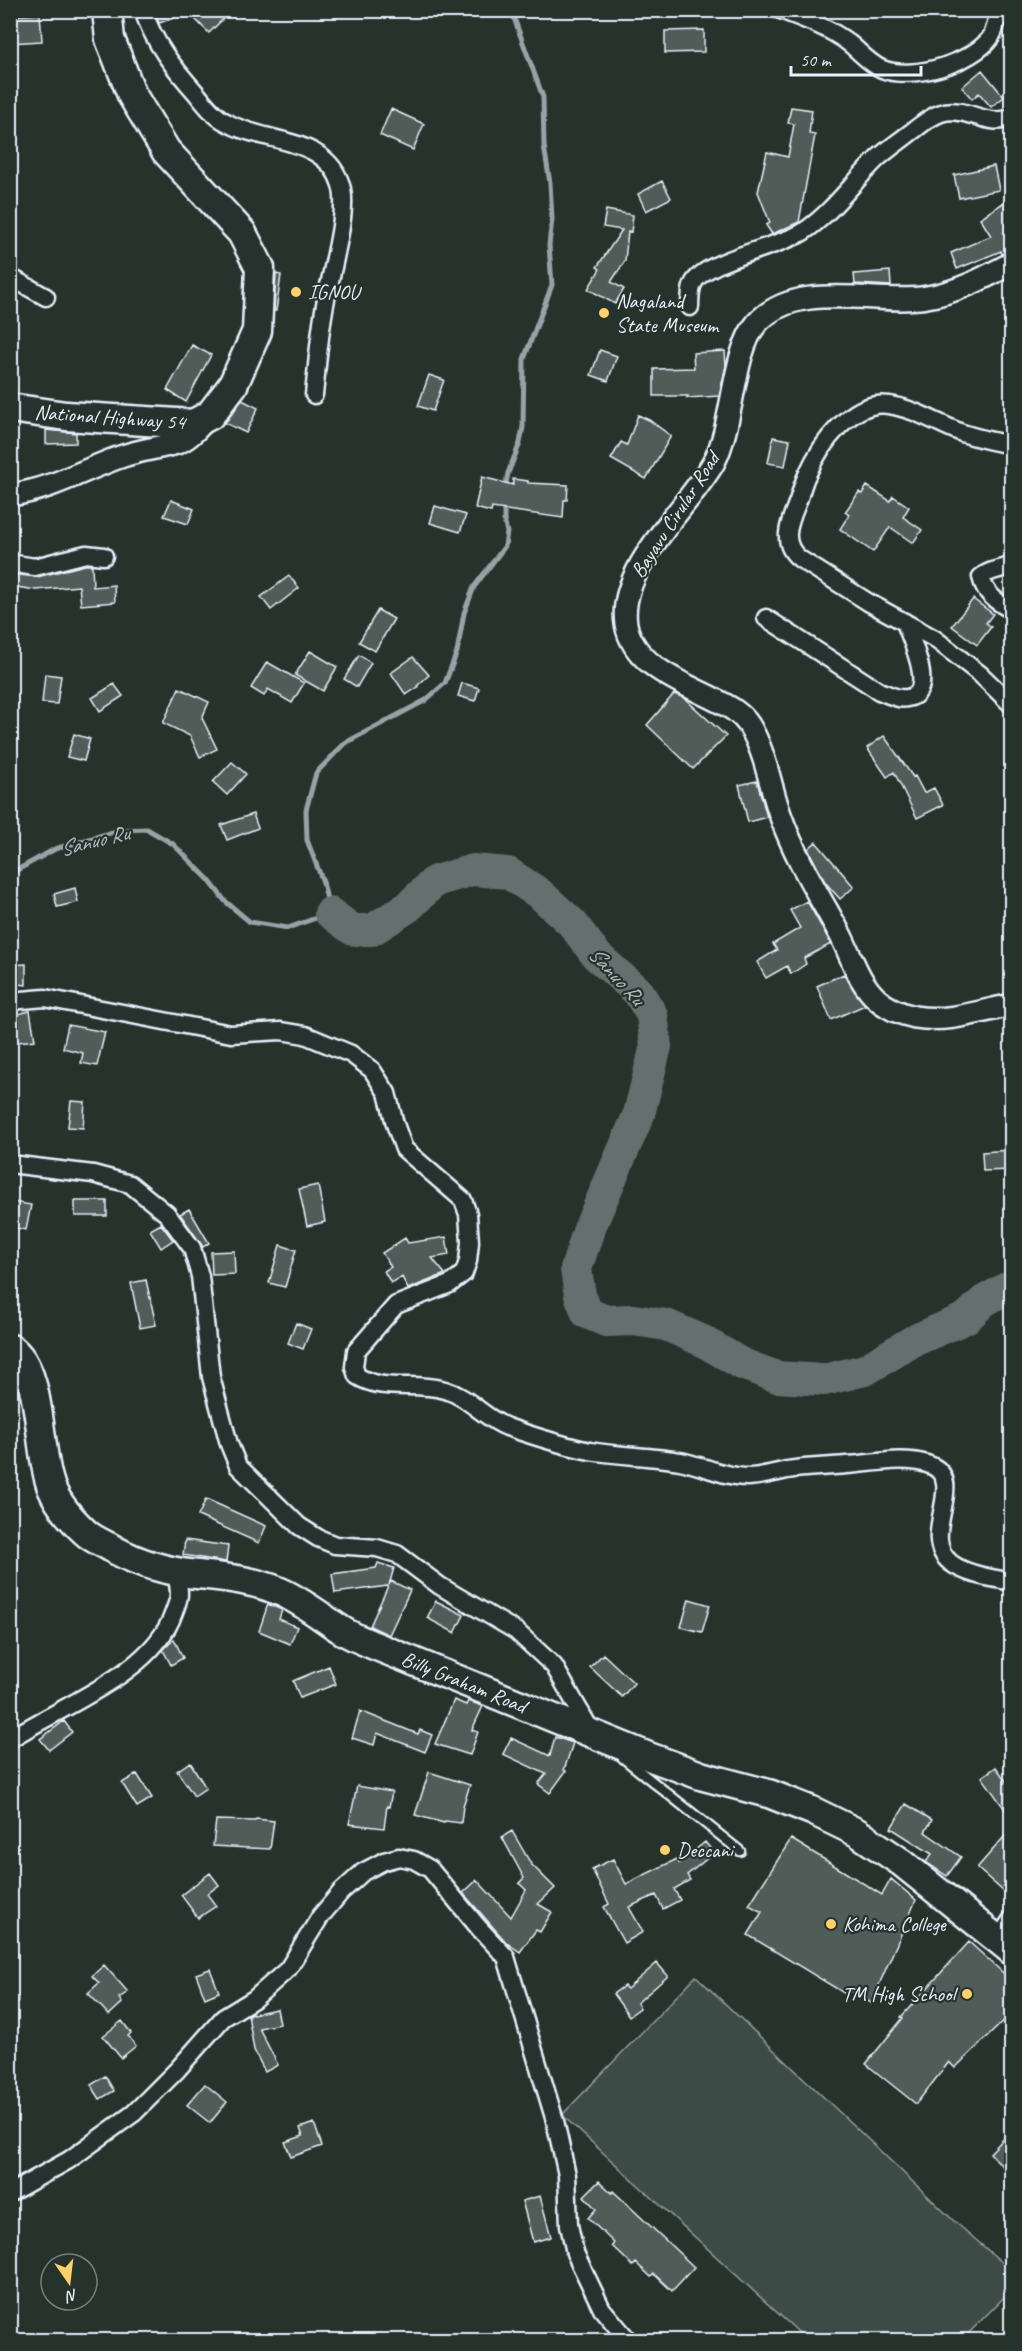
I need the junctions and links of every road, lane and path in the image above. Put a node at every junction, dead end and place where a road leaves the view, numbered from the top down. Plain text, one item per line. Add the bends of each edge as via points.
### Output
1 (107, 10) edge
2 (143, 10) edge
3 (780, 10) edge
4 (1007, 14) edge
5 (1011, 117) edge
6 (1011, 263) edge
7 (10, 277) edge
8 (46, 297) dead end
9 (690, 307) dead end
10 (314, 395) dead end
11 (10, 408) edge
12 (210, 416) junction
13 (1011, 446) edge
14 (10, 495) edge
15 (104, 556) dead end
16 (10, 563) edge
17 (1011, 565) edge
18 (1011, 610) edge
19 (766, 618) dead end
20 (904, 622) junction
21 (1011, 705) edge
22 (10, 1001) edge
23 (1011, 1005) edge
24 (10, 1164) edge
25 (10, 1348) edge
26 (176, 1571) junction
27 (1011, 1582) edge
28 (593, 1734) junction
29 (10, 1739) edge
30 (740, 1851) dead end
31 (1007, 1937) edge
32 (10, 2193) edge
33 (628, 2340) edge

1 - 12 highway, National Highway 54 via 110,39 132,95 166,151 242,233 260,268 257,331 233,385
2 - 10 street via 163,54 210,109 226,122 298,144 320,155 332,167 342,188 342,212
3 - 4 street via 836,34 879,68 901,73 943,67 973,54
5 - 9 street via 1000,121 951,111 927,120 879,157 813,225 775,246 714,266 698,278
6 - 23 street, Bayavu Cirular Road via 976,283 924,298 805,299 787,304 759,321 744,348 730,414 715,459 632,579 625,603 626,626 642,656 669,676 736,710 748,725 797,858 875,998 889,1008 920,1018 966,1015
7 - 8 street
11 - 12 highway, National Highway 54 via 66,416 193,424
12 - 14 street via 177,442 120,457 42,490
13 - 20 street via 887,404 858,410 824,445 807,474 788,526 787,542 792,552
15 - 16 street via 86,554 35,567
17 - 18 street via 981,577 984,589
19 - 20 street via 879,691 909,698 918,694 922,676
20 - 21 street via 958,656
22 - 27 street via 45,998 231,1034 281,1031 305,1035 351,1054 372,1070 387,1093 404,1149 463,1200 470,1242 464,1273 450,1284 396,1305 356,1351 354,1367 357,1376 366,1382 444,1389 511,1428 589,1450 681,1461 746,1477 899,1461 927,1464 941,1473 946,1484 940,1552 962,1570
24 - 28 street via 93,1174 130,1184 167,1214 192,1248 200,1276 211,1377 238,1466 299,1526 335,1545 377,1548 397,1554 440,1586 516,1630 554,1666
25 - 26 main road, Billy Graham Road via 26,1363 32,1378 49,1482 63,1508 87,1534 115,1550
26 - 28 main road, Billy Graham Road via 234,1577 278,1590 342,1631
26 - 29 street via 179,1596 169,1627 137,1661 105,1686
28 - 30 lane
28 - 31 main road, Billy Graham Road via 702,1776 770,1794 822,1815 858,1833
32 - 33 street via 69,2160 134,2113 223,2018 254,1999 288,1969 320,1917 363,1872 399,1857 414,1860 430,1869 506,1957 555,2121 567,2175 569,2225 575,2253 602,2309

